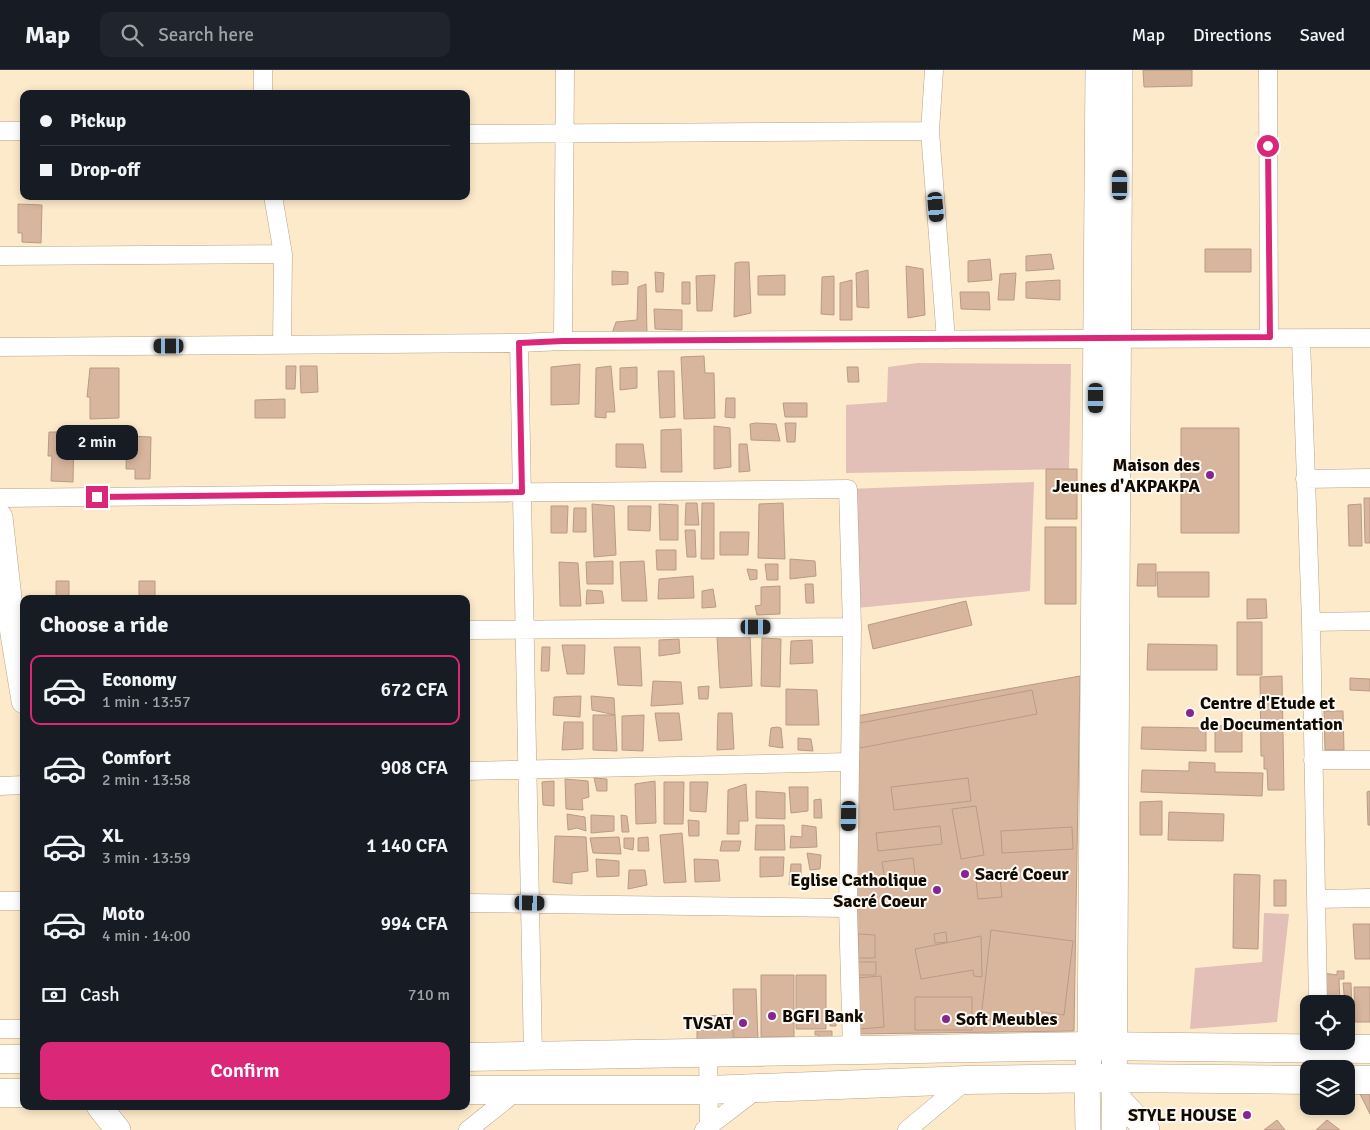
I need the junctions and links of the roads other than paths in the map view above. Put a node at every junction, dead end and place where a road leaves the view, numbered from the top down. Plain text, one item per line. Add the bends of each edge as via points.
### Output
1 (263, 70) edge
2 (565, 70) edge
3 (934, 70) edge
4 (1098, 70) edge
5 (1120, 70) edge
6 (1268, 70) edge
7 (263, 90) edge
8 (0, 130) edge
9 (20, 131) edge
10 (930, 132) junction
11 (470, 134) edge
12 (564, 135) junction
13 (274, 200) edge
14 (283, 254) junction
15 (0, 256) edge
16 (1270, 337) junction
17 (1370, 338) edge
18 (1108, 339) junction
19 (1301, 339) junction
20 (946, 340) junction
21 (563, 341) junction
22 (519, 343) junction
23 (282, 345) junction
24 (0, 347) edge
25 (1370, 478) edge
26 (1305, 479) junction
27 (522, 492) junction
28 (0, 498) edge
29 (0, 517) edge
30 (1370, 621) edge
31 (1311, 622) junction
32 (852, 627) junction
33 (525, 629) junction
34 (470, 630) edge
35 (12, 634) edge
36 (20, 679) edge
37 (1313, 760) junction
38 (1370, 760) edge
39 (849, 762) junction
40 (527, 769) junction
41 (470, 771) edge
42 (20, 785) edge
43 (0, 786) edge
44 (1370, 898) edge
45 (1316, 899) junction
46 (0, 901) edge
47 (20, 901) edge
48 (470, 903) edge
49 (530, 903) junction
50 (848, 908) junction
51 (1318, 995) edge
52 (0, 1030) edge
53 (20, 1030) edge
54 (1103, 1046) junction
55 (1300, 1046) edge
56 (1355, 1048) edge
57 (1370, 1049) edge
58 (852, 1051) junction
59 (708, 1053) junction
60 (470, 1057) edge
61 (533, 1057) junction
62 (0, 1059) edge
63 (20, 1059) edge
64 (1087, 1078) junction
65 (967, 1080) junction
66 (1300, 1080) edge
67 (1355, 1080) edge
68 (1370, 1080) edge
69 (1114, 1086) junction
70 (760, 1088) junction
71 (470, 1090) edge
72 (518, 1090) junction
73 (708, 1090) junction
74 (0, 1093) edge
75 (20, 1093) edge
76 (91, 1110) edge
77 (102, 1110) edge
78 (706, 1128) edge
79 (94, 1130) edge
80 (118, 1130) edge
81 (468, 1130) edge
82 (907, 1130) edge
83 (1088, 1130) edge
84 (1114, 1130) edge
85 (1147, 1130) edge

1 - 7 street
2 - 12 street
3 - 10 street
4 - 18 main road
5 - 18 main road
6 - 16 street
8 - 9 street
10 - 12 street
10 - 20 street
11 - 12 street
12 - 21 street
13 - 14 street
14 - 15 street
14 - 23 street
16 - 18 street
16 - 19 street
17 - 19 street
18 - 20 street
18 - 54 main road
19 - 26 street
20 - 21 street
21 - 22 street
22 - 23 street
22 - 27 street
23 - 24 street
25 - 26 street
26 - 31 street
27 - 28 street
27 - 32 street via 848,489
27 - 33 street
29 - 35 main road
30 - 31 street
31 - 37 street
32 - 33 street
32 - 39 street
33 - 34 street
33 - 40 street
35 - 36 main road
37 - 38 street
37 - 45 street
39 - 40 street
39 - 50 street
40 - 41 street
40 - 49 street
42 - 43 street
44 - 45 street
45 - 51 street
46 - 47 street
48 - 49 street
49 - 50 street
49 - 61 street
50 - 58 street
52 - 53 street
54 - 55 main road
54 - 58 main road
54 - 64 main road
54 - 69 main road
56 - 57 main road
58 - 59 main road
59 - 61 main road
59 - 73 street
60 - 61 main road
62 - 63 main road
64 - 65 main road
64 - 69 main road
64 - 83 main road
65 - 70 main road
65 - 82 street
66 - 69 main road
67 - 68 main road
69 - 84 main road
69 - 85 main road
70 - 73 main road
70 - 78 street
71 - 72 main road
72 - 73 main road
72 - 81 street
73 - 78 street
74 - 75 main road
76 - 79 main road
77 - 80 main road

